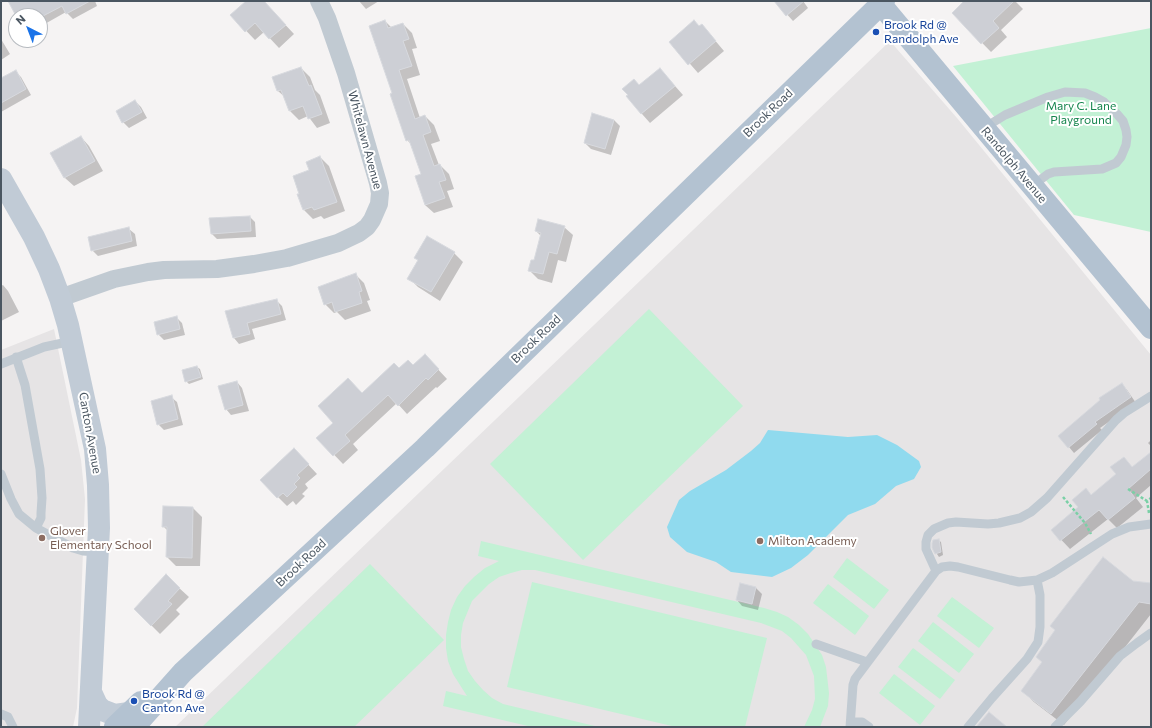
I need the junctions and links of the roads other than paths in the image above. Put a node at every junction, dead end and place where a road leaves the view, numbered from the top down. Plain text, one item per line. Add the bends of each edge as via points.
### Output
1 (319, 1) edge
2 (881, 2) edge
3 (984, 129) junction
4 (1, 180) edge
5 (1032, 186) junction
6 (60, 298) junction
7 (1151, 328) edge
8 (72, 341) junction
9 (16, 357) junction
10 (1, 364) edge
11 (1151, 396) edge
12 (1, 474) edge
13 (1150, 519) edge
14 (36, 528) junction
15 (98, 552) junction
16 (936, 571) junction
17 (1037, 580) junction
18 (1151, 633) edge
19 (816, 644) dead end
20 (867, 662) junction
21 (91, 692) junction
22 (1, 714) edge
23 (126, 722) edge
24 (851, 724) edge
25 (13, 727) edge
26 (89, 727) edge
27 (869, 727) edge
28 (968, 727) edge
29 (1055, 727) edge

1 - 6 street, Whitelawn Avenue via 346,73 378,183 379,204 367,227 338,243 287,258 217,269 148,272 114,279
2 - 3 main road, Randolph Avenue
2 - 23 main road, Brook Road via 425,448 183,672 151,694
3 - 5 main road, Randolph Avenue
3 - 5 lane via 1005,115 1048,96 1065,92 1095,97 1104,102 1123,121 1126,145 1116,163 1102,169 1054,172
4 - 6 street, Canton Avenue via 34,237
5 - 7 main road, Randolph Avenue
6 - 8 street, Canton Avenue
8 - 9 lane
8 - 15 street, Canton Avenue via 97,465
9 - 10 lane
9 - 14 lane via 25,385 40,469 41,518
11 - 16 lane via 1116,420 1040,506 1010,521 988,524 948,522 934,530 928,535 926,549
12 - 14 lane via 19,514
13 - 17 lane via 1120,530
14 - 15 lane via 73,548
15 - 21 street, Canton Avenue
16 - 17 lane via 950,566 1019,582
16 - 20 lane
17 - 28 lane via 1040,595 1038,642 1027,659
18 - 29 lane via 1120,656
19 - 20 lane
20 - 24 lane via 853,686
21 - 23 street via 102,710 115,714
21 - 26 street, Canton Avenue
22 - 25 lane via 8,717
24 - 27 lane via 862,722

